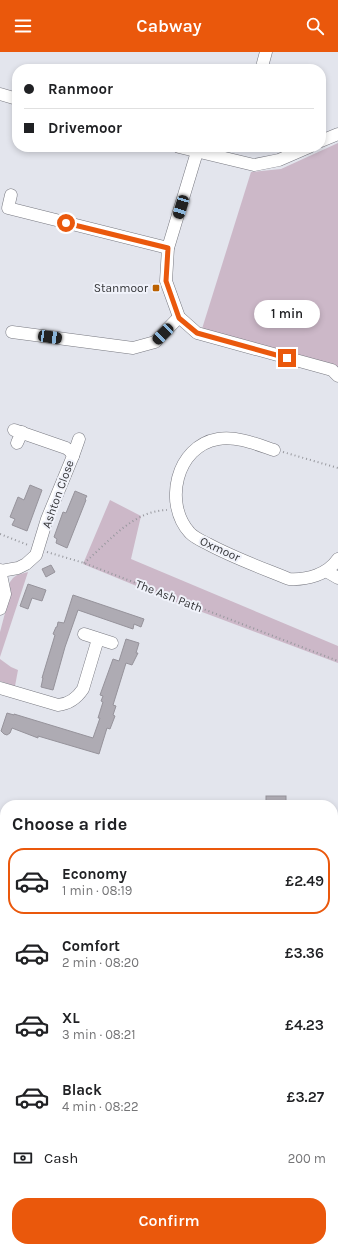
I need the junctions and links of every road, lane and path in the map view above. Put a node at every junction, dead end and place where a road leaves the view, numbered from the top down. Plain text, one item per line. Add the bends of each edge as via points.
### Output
1 (0, 94) edge
2 (12, 98) edge
3 (338, 134) edge
4 (326, 139) edge
5 (197, 152) joint
6 (297, 152) edge
7 (11, 195) dead end
8 (168, 248) junction
9 (179, 318) junction
10 (17, 336) dead end
11 (338, 376) edge
12 (18, 435) dead end
13 (79, 439) dead end
14 (274, 450) joint
15 (73, 456) junction
16 (338, 468) edge
17 (167, 510) dead end
18 (0, 534) edge
19 (39, 550) junction
20 (338, 559) edge
21 (84, 563) junction
22 (0, 570) edge
23 (326, 571) junction
24 (338, 578) edge
25 (0, 609) edge
26 (84, 634) dead end
27 (98, 638) junction
28 (112, 643) dead end
29 (338, 661) edge
30 (0, 688) edge

1 - 2 street
3 - 4 street
5 - 6 street via 254,165 279,160
5 - 8 street
7 - 8 street via 8,208
8 - 9 street via 166,281
9 - 10 street via 154,342 133,348
9 - 11 street via 197,333 332,370
12 - 15 street, Ashton Close via 66,448
13 - 15 street
14 - 16 path
14 - 23 street, Oxmoor via 240,439 218,439 195,450 186,459 175,487 177,511 186,528 197,539 289,579 300,580
15 - 19 street, Ashton Close via 47,520
17 - 21 path via 141,516 119,530
18 - 19 path, The Ash Path
19 - 21 path, The Ash Path
19 - 22 street, Ashton Close via 26,564 18,568
20 - 23 street, Oxmoor
21 - 29 path, The Ash Path
22 - 25 street via 5,594
23 - 24 street
26 - 27 street
27 - 28 street
27 - 30 street via 82,689 78,696 67,704 58,705

